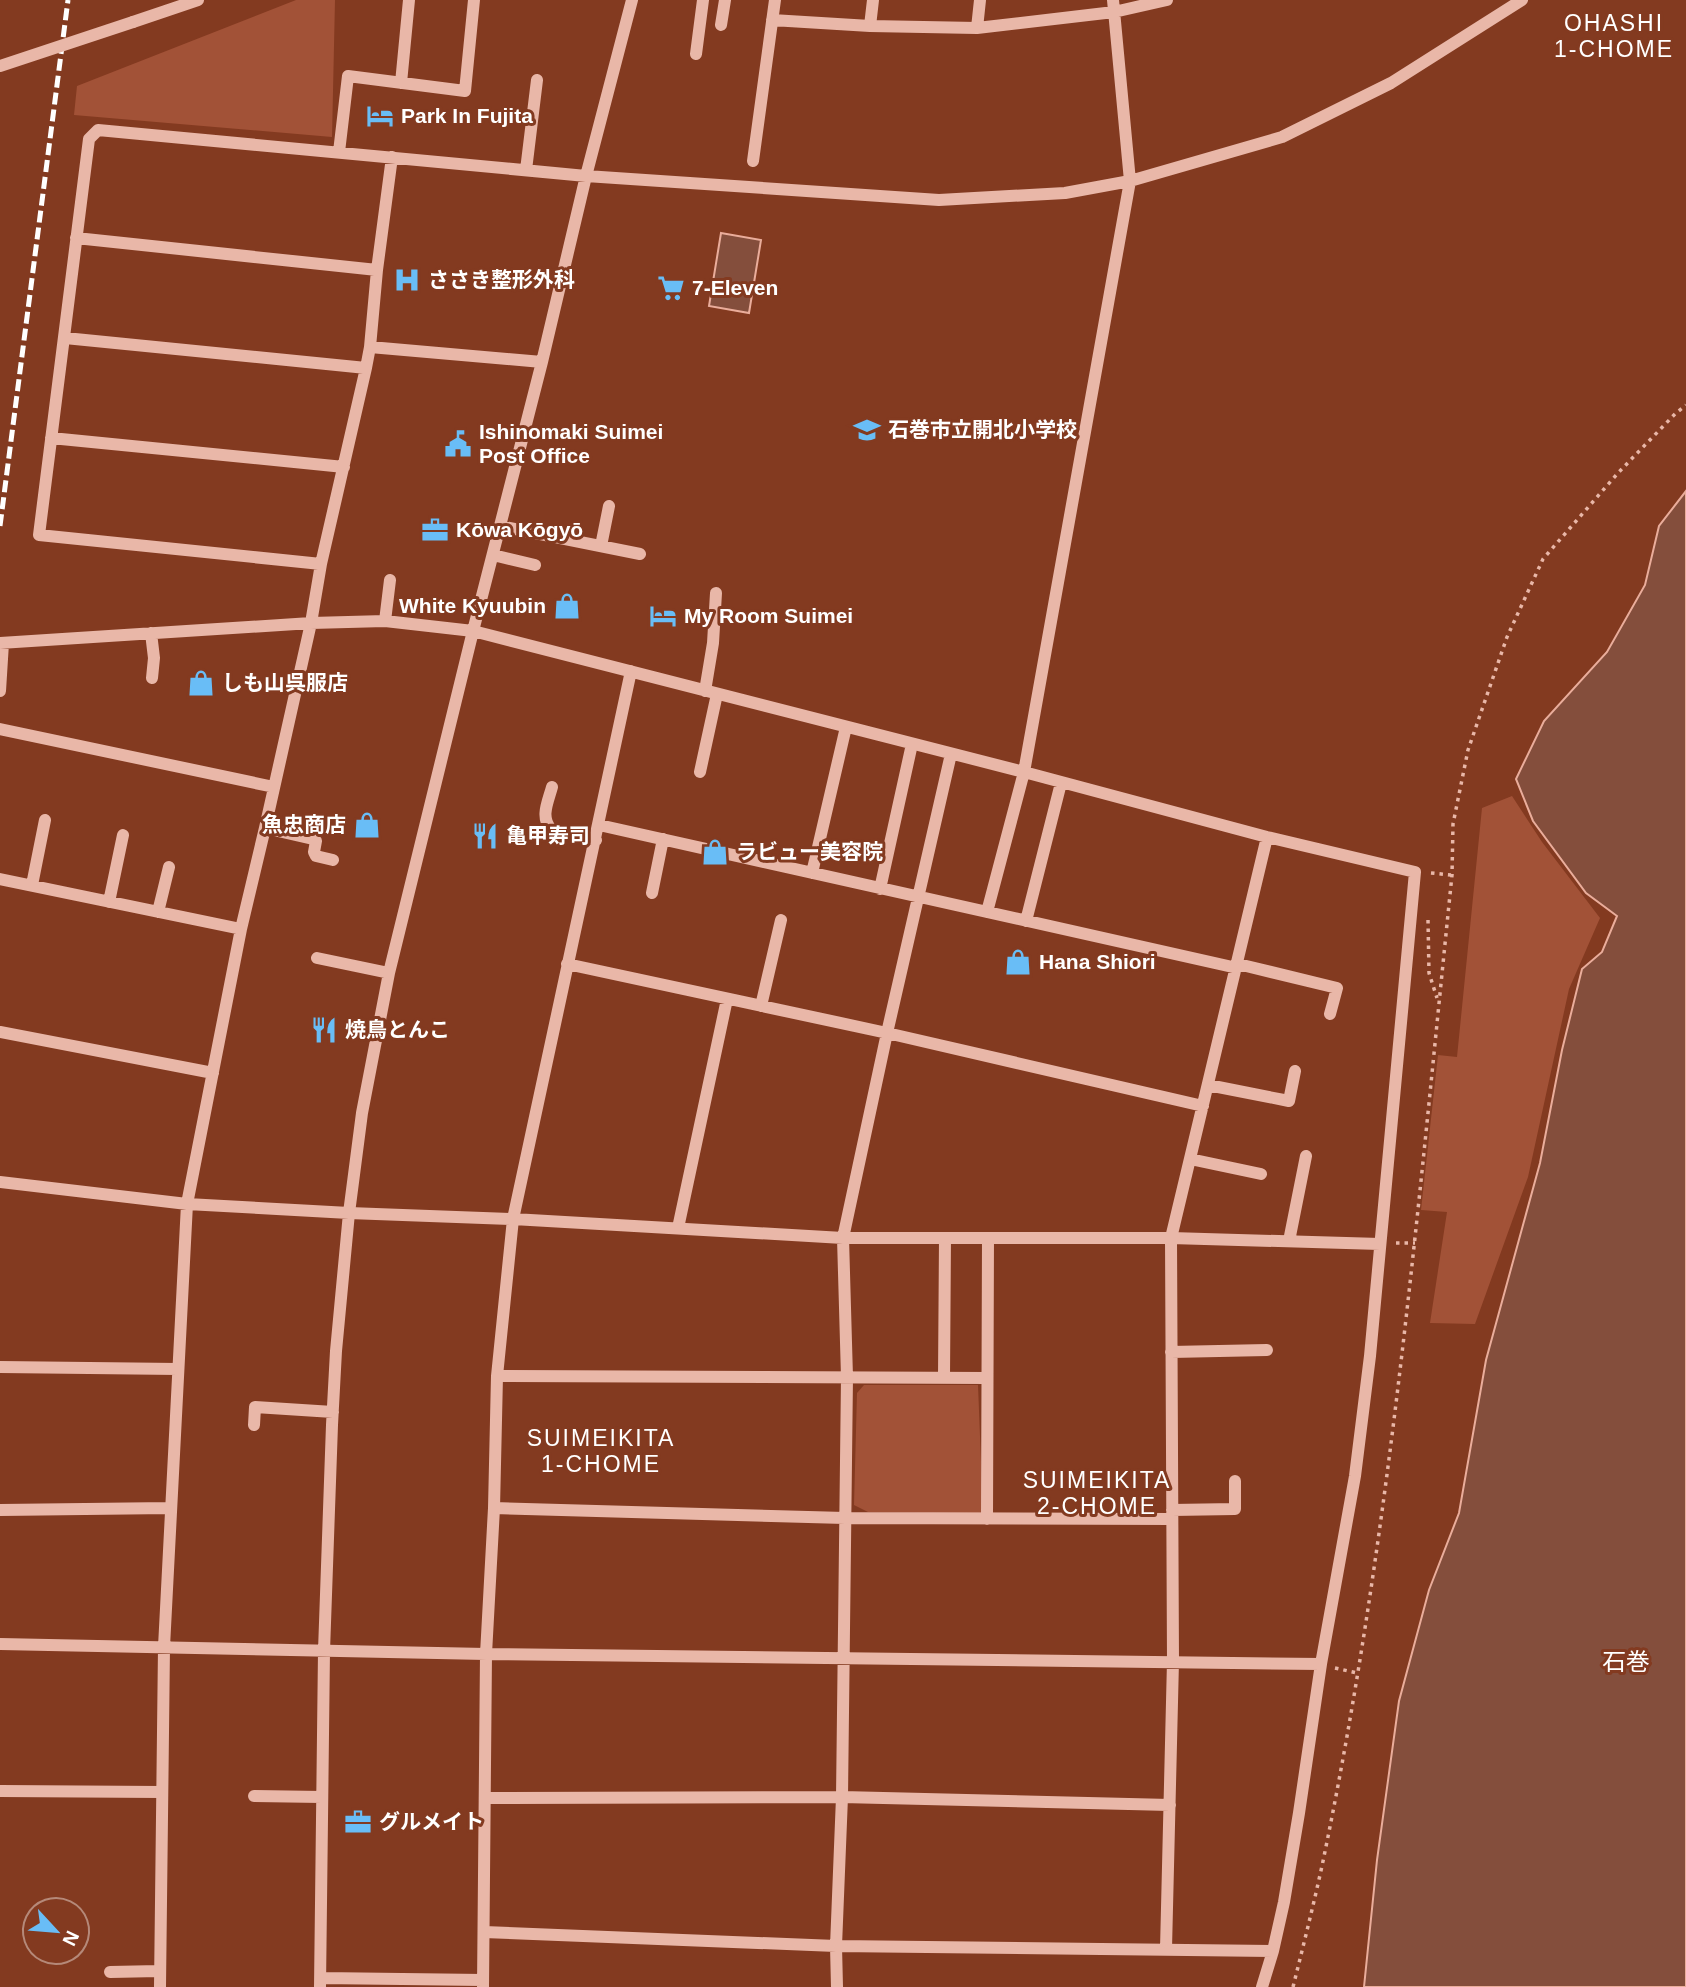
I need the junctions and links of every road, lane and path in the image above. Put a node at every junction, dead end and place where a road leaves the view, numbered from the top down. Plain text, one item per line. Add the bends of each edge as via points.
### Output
1 (198, 0) edge
2 (409, 0) edge
3 (474, 0) edge
4 (632, 0) edge
5 (703, 0) edge
6 (725, 0) edge
7 (775, 0) edge
8 (873, 0) edge
9 (980, 0) edge
10 (1167, 0) edge
11 (1522, 0) edge
12 (1113, 6) edge
13 (772, 20) junction
14 (721, 25) dead end
15 (870, 26) junction
16 (977, 28) junction
17 (696, 54) dead end
18 (0, 66) edge
19 (537, 80) dead end
20 (401, 83) junction
21 (339, 152) junction
22 (392, 157) junction
23 (753, 161) dead end
24 (526, 170) junction
25 (586, 176) junction
26 (1130, 181) junction
27 (76, 238) junction
28 (377, 270) junction
29 (65, 338) junction
30 (370, 347) junction
31 (542, 362) junction
32 (366, 368) junction
33 (1686, 405) edge
34 (51, 438) junction
35 (344, 467) junction
36 (609, 506) dead end
37 (500, 526) junction
38 (601, 546) junction
39 (640, 554) dead end
40 (493, 555) junction
41 (321, 564) junction
42 (535, 565) dead end
43 (390, 580) dead end
44 (716, 593) dead end
45 (385, 621) junction
46 (311, 623) junction
47 (473, 631) junction
48 (151, 634) junction
49 (2, 643) edge
50 (631, 671) junction
51 (152, 678) dead end
52 (0, 691) edge
53 (711, 692) junction
54 (846, 727) junction
55 (0, 729) edge
56 (912, 744) junction
57 (951, 754) junction
58 (700, 772) dead end
59 (1024, 772) junction
60 (1061, 783) junction
61 (274, 787) junction
62 (552, 787) dead end
63 (45, 820) dead end
64 (599, 825) junction
65 (265, 828) junction
66 (123, 835) dead end
67 (1267, 837) junction
68 (663, 839) junction
69 (596, 840) junction
70 (333, 860) dead end
71 (169, 867) dead end
72 (812, 873) junction
73 (1415, 873) junction
74 (1452, 875) junction
75 (0, 879) edge
76 (32, 886) junction
77 (880, 889) junction
78 (652, 893) dead end
79 (919, 898) junction
80 (109, 902) junction
81 (1428, 908) dead end
82 (158, 912) junction
83 (987, 912) junction
84 (781, 920) dead end
85 (1026, 921) junction
86 (241, 929) junction
87 (317, 958) dead end
88 (568, 964) junction
89 (1237, 966) junction
90 (389, 973) junction
91 (727, 999) junction
92 (1439, 1002) junction
93 (761, 1006) junction
94 (1331, 1014) dead end
95 (0, 1032) edge
96 (887, 1033) junction
97 (1295, 1071) dead end
98 (213, 1073) junction
99 (1209, 1085) junction
100 (1203, 1106) junction
101 (1306, 1156) dead end
102 (1190, 1158) junction
103 (1261, 1174) dead end
104 (0, 1182) edge
105 (187, 1204) junction
106 (349, 1213) junction
107 (513, 1219) junction
108 (678, 1228) junction
109 (843, 1238) junction
110 (945, 1238) junction
111 (988, 1238) junction
112 (1171, 1238) junction
113 (1289, 1241) junction
114 (1380, 1244) junction
115 (1268, 1350) dead end
116 (1171, 1352) junction
117 (0, 1367) edge
118 (178, 1369) junction
119 (497, 1376) junction
120 (847, 1377) junction
121 (944, 1378) junction
122 (987, 1378) junction
123 (333, 1412) junction
124 (254, 1425) dead end
125 (1235, 1481) dead end
126 (170, 1508) junction
127 (494, 1508) junction
128 (0, 1510) edge
129 (1172, 1514) junction
130 (845, 1518) junction
131 (987, 1519) junction
132 (0, 1644) edge
133 (164, 1647) junction
134 (324, 1651) junction
135 (486, 1654) junction
136 (844, 1657) junction
137 (1173, 1661) junction
138 (1321, 1664) junction
139 (1357, 1674) junction
140 (0, 1791) edge
141 (162, 1792) junction
142 (254, 1797) dead end
143 (323, 1797) junction
144 (842, 1797) junction
145 (485, 1798) junction
146 (1170, 1805) junction
147 (484, 1932) junction
148 (836, 1946) junction
149 (1166, 1949) junction
150 (1273, 1951) junction
151 (159, 1971) junction
152 (110, 1972) dead end
153 (321, 1982) edge
154 (483, 1984) edge
155 (160, 1987) edge
156 (836, 1987) edge
157 (1262, 1987) edge
158 (1293, 1987) edge

1 - 18 street, bridge
2 - 20 street
3 - 20 street via 465,91
4 - 25 street
5 - 17 street
6 - 14 street
7 - 13 street
8 - 15 street
9 - 16 street
10 - 12 street
11 - 26 street via 1391,83 1282,136
12 - 16 street
12 - 26 street
13 - 15 street
13 - 23 street
15 - 16 street
19 - 24 street
20 - 21 street via 348,76
21 - 22 street
21 - 27 street via 98,130 89,139
22 - 24 street
22 - 28 street
24 - 25 street
25 - 26 street via 939,200 1065,193
25 - 31 street
26 - 59 street
27 - 28 street
27 - 29 street
28 - 30 street
29 - 32 street
29 - 34 street
30 - 31 street
30 - 32 street
31 - 37 street
32 - 35 street
33 - 74 path via 1618,473 1543,559 1507,637 1468,750 1453,824
34 - 35 street
34 - 41 street via 39,535
35 - 41 street
36 - 38 street
37 - 38 street
37 - 40 street
38 - 39 street
40 - 42 street
40 - 47 street
41 - 46 street
43 - 45 street
44 - 53 street
45 - 46 street
45 - 47 street
46 - 48 street
46 - 61 street
47 - 50 street
47 - 90 street
48 - 49 street
48 - 51 street
49 - 52 street
50 - 53 street
50 - 64 street
53 - 54 street
53 - 58 street
54 - 56 street
54 - 72 street
55 - 61 street
56 - 57 street
56 - 77 street
57 - 59 street
57 - 79 street
59 - 60 street
59 - 83 street
60 - 67 street
60 - 85 street
61 - 65 street
62 - 69 street via 545,817 551,830
63 - 76 street
64 - 68 street
64 - 69 street
65 - 70 street via 313,839 316,856
65 - 86 street
66 - 80 street
67 - 73 street
67 - 89 street
68 - 72 street
68 - 78 street
69 - 88 street
71 - 82 street
72 - 77 street
73 - 74 path
73 - 114 street
74 - 92 path
75 - 76 street
76 - 80 street
77 - 79 street
79 - 83 street
79 - 96 street
80 - 82 street
81 - 92 path via 1429,973
82 - 86 street
83 - 85 street
84 - 93 street
85 - 89 street
86 - 98 street
87 - 90 street
88 - 91 street
88 - 107 street
89 - 94 street via 1337,988
89 - 99 street
90 - 106 street via 362,1113
91 - 93 street
91 - 108 street
92 - 139 path via 1408,1300
93 - 96 street
95 - 98 street
96 - 100 street
96 - 109 street
97 - 99 street via 1289,1101
98 - 105 street
99 - 100 street
100 - 102 street
101 - 113 street
102 - 103 street
102 - 112 street
104 - 105 street
105 - 106 street
105 - 118 street
106 - 107 street
106 - 123 street
107 - 108 street
107 - 119 street
108 - 109 street
109 - 110 street
109 - 120 street
110 - 111 street
110 - 121 street
111 - 112 street
111 - 122 street
112 - 113 street
112 - 116 street
113 - 114 street
114 - 138 street via 1355,1476
115 - 116 street
116 - 129 street
117 - 118 street
118 - 126 street
119 - 120 street
119 - 127 street
120 - 121 street
120 - 130 street
121 - 122 street
122 - 131 street
123 - 124 street via 255,1407
123 - 134 street
125 - 129 street via 1235,1509
126 - 128 street
126 - 133 street
127 - 130 street
127 - 135 street
129 - 131 street
129 - 137 street
130 - 131 street
130 - 136 street
132 - 133 street
133 - 134 street
133 - 141 street
134 - 135 street
134 - 143 street
135 - 136 street
135 - 145 street
136 - 137 street
136 - 144 street
137 - 138 street
137 - 146 street
138 - 139 path
138 - 150 street
139 - 158 path via 1322,1867
140 - 141 street
141 - 151 street
142 - 143 street
143 - 153 street
144 - 145 street
144 - 146 street
144 - 148 street
145 - 147 street
146 - 149 street
147 - 148 street
147 - 154 street
148 - 149 street
148 - 156 street
149 - 150 street
150 - 157 street
151 - 152 street
151 - 155 street
153 - 154 street

